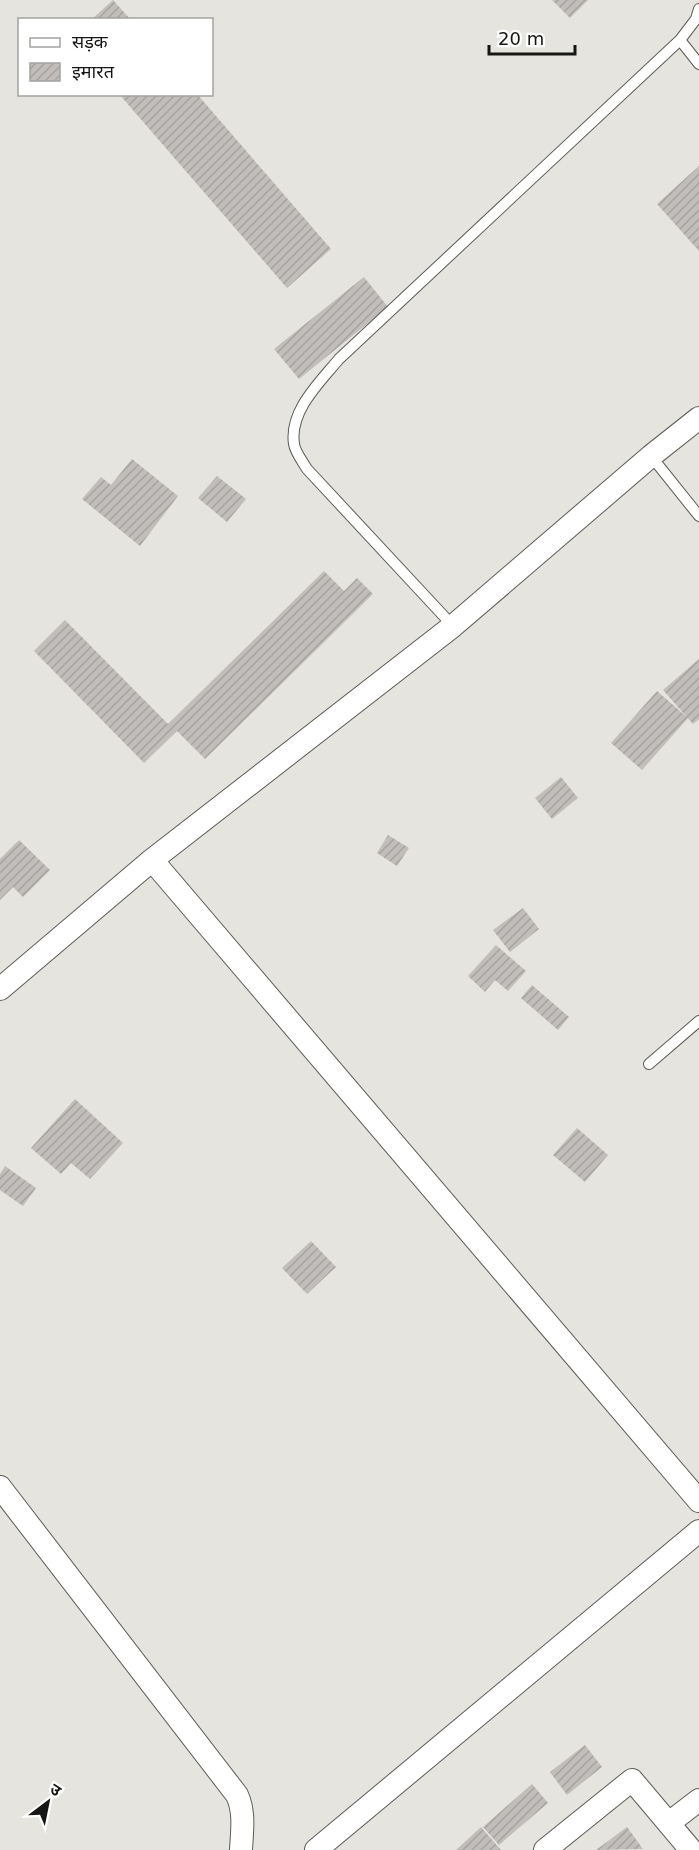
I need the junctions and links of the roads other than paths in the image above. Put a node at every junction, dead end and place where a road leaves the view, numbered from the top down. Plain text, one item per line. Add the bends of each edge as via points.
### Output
1 (699, 9) edge
2 (680, 40) junction
3 (699, 64) edge
4 (699, 418) edge
5 (651, 456) junction
6 (699, 516) edge
7 (453, 626) junction
8 (152, 860) junction
9 (0, 989) edge
10 (699, 1021) edge
11 (649, 1064) dead end
12 (0, 1487) edge
13 (699, 1501) edge
14 (699, 1531) edge
15 (699, 1800) edge
16 (669, 1823) junction
17 (241, 1850) edge
18 (316, 1850) edge
19 (545, 1850) edge
20 (691, 1850) edge

1 - 2 lane
2 - 3 lane
2 - 7 lane via 339,359 309,395 295,423 294,446 307,469
4 - 5 street
5 - 6 lane
5 - 7 street
7 - 8 street
8 - 9 street
8 - 13 street
10 - 11 lane
12 - 17 street via 237,1795 243,1815
14 - 18 street
15 - 16 street
16 - 19 street via 632,1780
16 - 20 street

